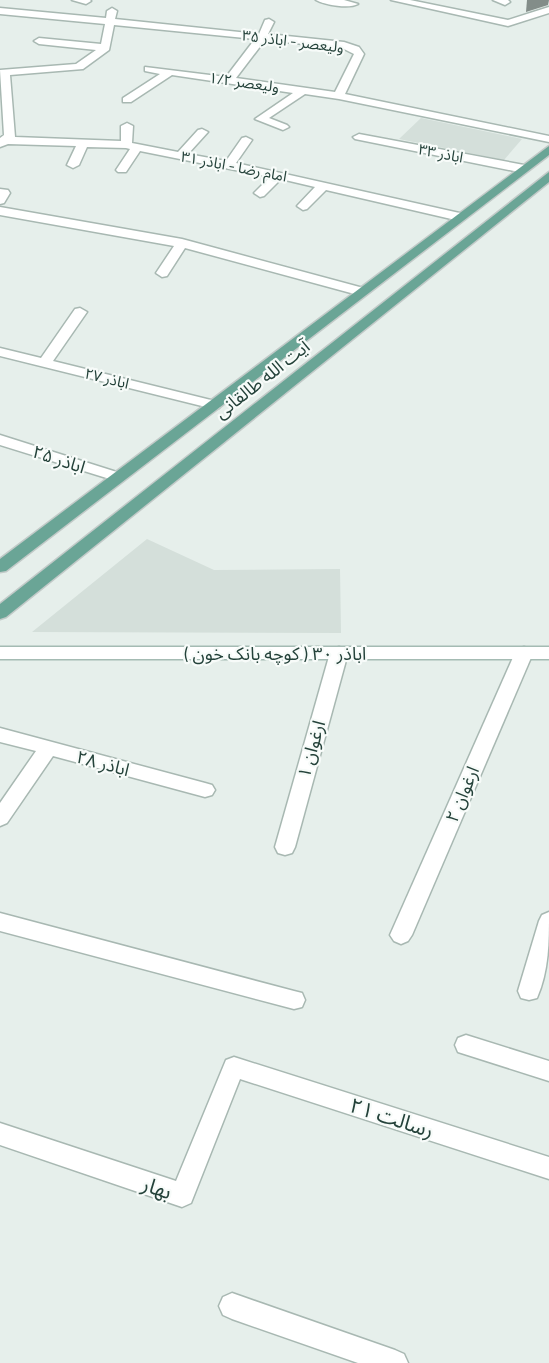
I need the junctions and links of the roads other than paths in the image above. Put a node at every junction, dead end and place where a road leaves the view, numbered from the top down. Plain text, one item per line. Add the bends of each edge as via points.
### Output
1 (77, 0) edge
2 (321, 0) edge
3 (396, 0) edge
4 (86, 1) edge
5 (356, 2) edge
6 (112, 9) dead end
7 (549, 10) edge
8 (0, 11) edge
9 (340, 13) dead end
10 (111, 21) junction
11 (269, 22) dead end
12 (348, 31) dead end
13 (262, 37) junction
14 (39, 41) dead end
15 (344, 45) junction
16 (105, 48) junction
17 (149, 69) dead end
18 (170, 72) junction
19 (3, 73) edge
20 (230, 79) junction
21 (303, 90) junction
22 (339, 96) junction
23 (127, 100) dead end
24 (127, 126) dead end
25 (283, 127) dead end
26 (202, 132) dead end
27 (359, 137) dead end
28 (549, 139) edge
29 (246, 140) dead end
30 (2, 142) edge
31 (83, 143) junction
32 (131, 146) junction
33 (549, 149) edge
34 (180, 156) junction
35 (73, 165) dead end
36 (230, 165) junction
37 (524, 169) junction
38 (122, 170) dead end
39 (279, 175) junction
40 (549, 176) edge
41 (324, 185) junction
42 (0, 193) edge
43 (260, 193) dead end
44 (0, 200) edge
45 (303, 206) dead end
46 (0, 211) edge
47 (460, 217) junction
48 (182, 243) junction
49 (162, 273) dead end
50 (362, 292) junction
51 (80, 312) dead end
52 (0, 352) edge
53 (45, 363) junction
54 (214, 405) junction
55 (0, 440) edge
56 (118, 477) junction
57 (0, 567) edge
58 (0, 613) edge
59 (549, 652) edge
60 (0, 653) edge
61 (339, 653) junction
62 (524, 653) junction
63 (0, 735) edge
64 (48, 748) junction
65 (205, 790) dead end
66 (0, 818) edge
67 (285, 847) dead end
68 (549, 921) edge
69 (0, 922) edge
70 (401, 935) dead end
71 (529, 990) dead end
72 (294, 1000) dead end
73 (466, 1045) dead end
74 (234, 1067) joint
75 (549, 1071) edge
76 (0, 1134) edge
77 (549, 1168) edge
78 (232, 1306) dead end
79 (395, 1363) edge

1 - 4 street
2 - 5 street
3 - 7 street via 508,23
5 - 9 street
6 - 10 street
8 - 10 street, ولیعصر - اباذر ۳۵
10 - 13 street, ولیعصر - اباذر ۳۵ via 208,27
10 - 16 street
11 - 13 street
12 - 15 street
13 - 15 street, ولیعصر - اباذر ۳۵
13 - 20 street
14 - 16 street
15 - 22 street, ولیعصر - اباذر ۳۵ via 359,54
16 - 19 street via 79,67
17 - 18 street, ولیعصر ۱/۲
18 - 20 street, ولیعصر ۱/۲
18 - 23 street
19 - 30 street via 10,136
20 - 21 street, ولیعصر ۱/۲
21 - 22 street, ولیعصر ۱/۲
21 - 25 street via 261,118
22 - 28 street
24 - 32 street
26 - 34 street
27 - 37 street, اباذر ۳۳
29 - 36 street
30 - 31 street, امام رضا - اباذر ۳۱
31 - 32 street, امام رضا - اباذر ۳۱
31 - 35 street
32 - 34 street, امام رضا - اباذر ۳۱
32 - 38 street
33 - 37 main road, آیت الله طالقانی
34 - 36 street, امام رضا - اباذر ۳۱
36 - 39 street, امام رضا - اباذر ۳۱
37 - 47 main road, آیت الله طالقانی
39 - 41 street, امام رضا - اباذر ۳۱
39 - 43 street
40 - 58 main road, آیت الله طالقانی
41 - 45 street
41 - 47 street, امام رضا - اباذر ۳۱
42 - 44 street via 4,193
46 - 48 street
47 - 50 main road, آیت الله طالقانی
48 - 49 street
48 - 50 street
50 - 54 main road, آیت الله طالقانی
51 - 53 street
52 - 53 street, اباذر ۲۷
53 - 54 street, اباذر ۲۷
54 - 56 main road, آیت الله طالقانی
55 - 56 street, اباذر ۲۵
56 - 57 main road, آیت الله طالقانی
59 - 62 street, اباذر ۳۰ ( کوچه بانک خون )
60 - 61 street, اباذر ۳۰ ( کوچه بانک خون )
61 - 62 street, اباذر ۳۰ ( کوچه بانک خون )
61 - 67 street, ارغوان ۱
62 - 70 street, ارغوان ۲
63 - 64 street, اباذر ۲۸
64 - 65 street, اباذر ۲۸
64 - 66 street
68 - 71 street
69 - 72 street
73 - 75 street
74 - 76 street, بهار via 182,1195
74 - 77 street, رسالت ۲۱
78 - 79 street

